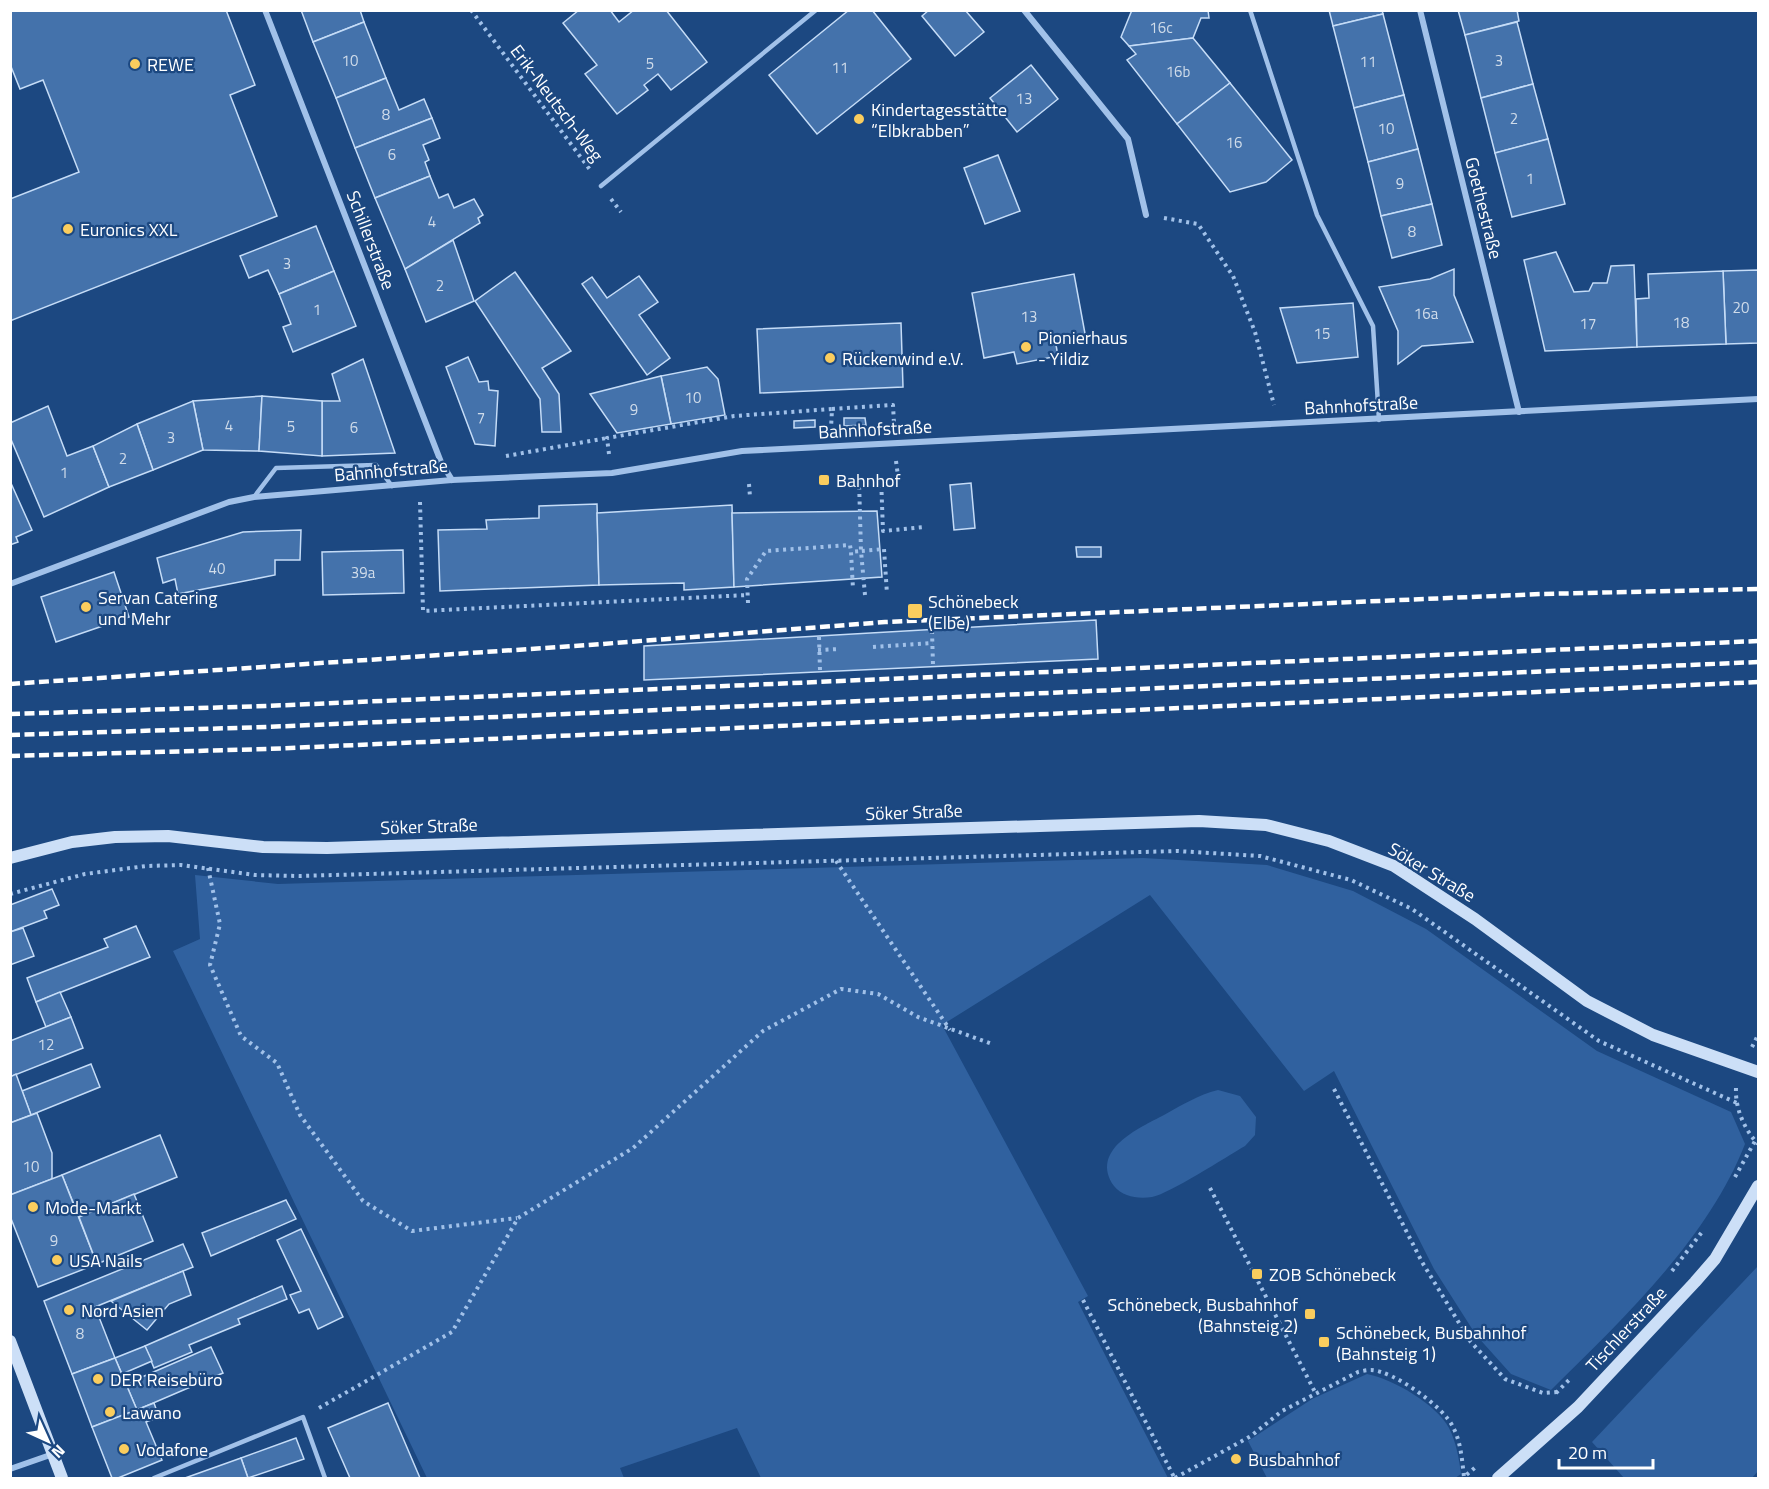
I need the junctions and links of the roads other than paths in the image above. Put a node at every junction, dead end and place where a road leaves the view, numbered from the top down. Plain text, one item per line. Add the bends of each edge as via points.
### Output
1 (265, 10) edge
2 (816, 10) edge
3 (1024, 10) edge
4 (1250, 10) edge
5 (1420, 10) edge
6 (601, 186) road end
7 (1146, 215) road end
8 (1758, 399) edge
9 (1519, 412) junction
10 (1379, 420) junction
11 (452, 480) junction
12 (392, 486) junction
13 (254, 496) junction
14 (10, 584) edge
15 (10, 858) edge
16 (1758, 1072) edge
17 (1758, 1186) edge
18 (10, 1341) edge
19 (53, 1454) junction
20 (10, 1469) edge
21 (62, 1479) edge
22 (154, 1479) edge
23 (325, 1479) edge
24 (1498, 1479) edge

1 - 11 street, Schillerstraße via 441,462
2 - 6 lane
3 - 7 street via 1128,139
4 - 10 lane via 1317,215 1373,326
5 - 9 street, Goethestraße
8 - 9 street, Bahnhofstraße
9 - 10 street, Bahnhofstraße
10 - 11 street, Bahnhofstraße via 742,451 612,473
11 - 12 street, Bahnhofstraße
12 - 13 street, Bahnhofstraße
12 - 13 lane via 376,465 276,468
13 - 14 street, Bahnhofstraße
15 - 16 street, Söker Straße via 72,842 115,837 168,836 263,847 327,848 1199,821 1266,825 1329,841 1394,866 1475,919 1587,1002 1653,1035
17 - 24 street, Tischlerstraße via 1715,1259 1695,1282 1578,1407
18 - 19 street
19 - 20 street
19 - 21 street
22 - 23 lane via 303,1417

